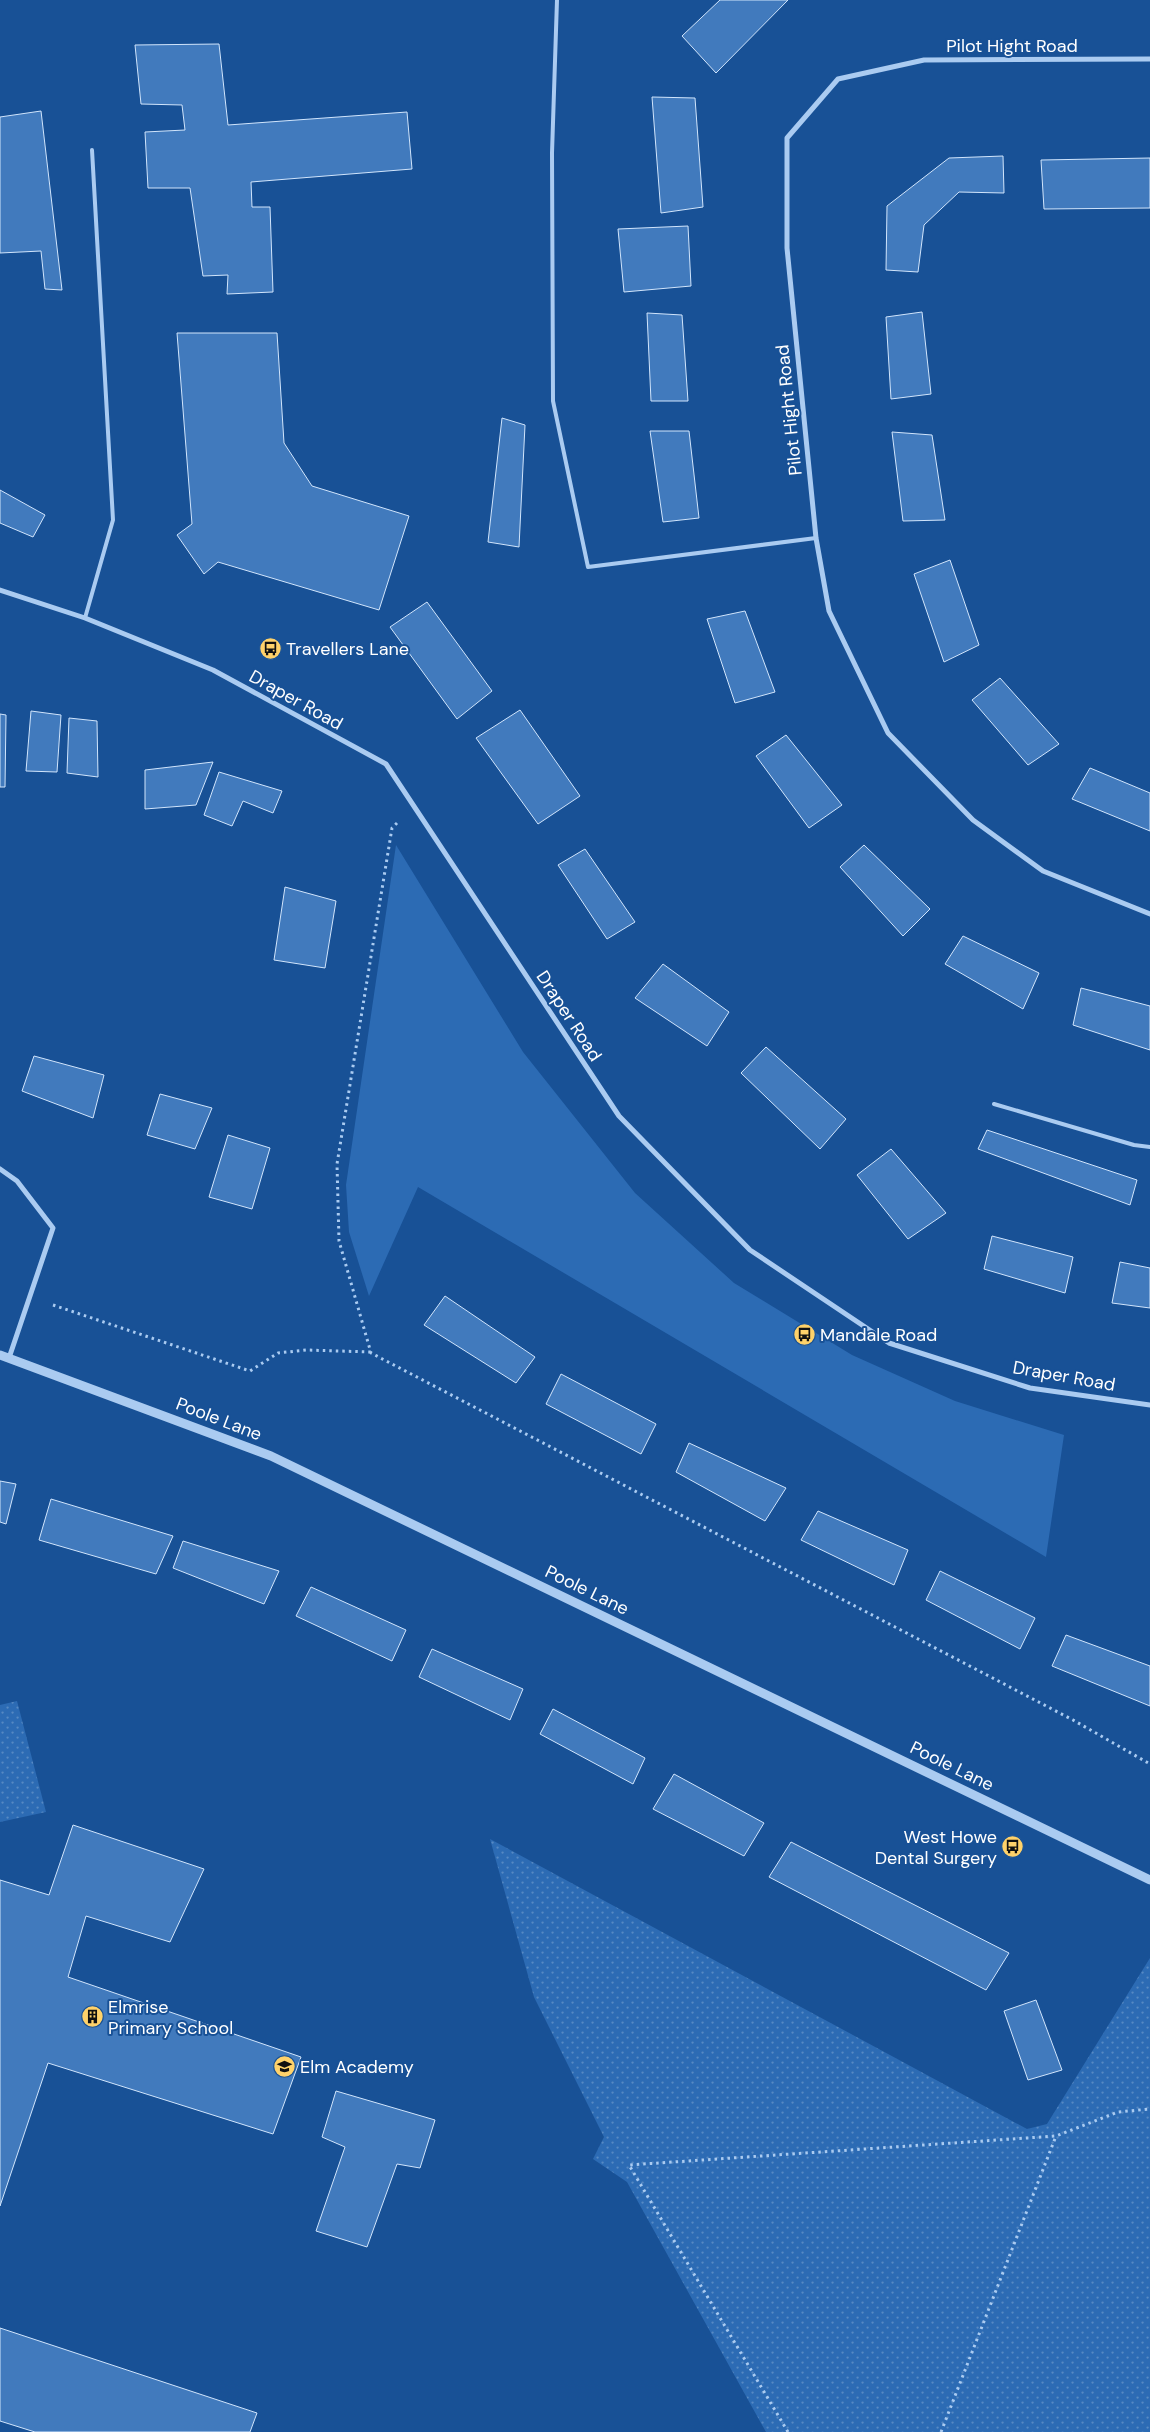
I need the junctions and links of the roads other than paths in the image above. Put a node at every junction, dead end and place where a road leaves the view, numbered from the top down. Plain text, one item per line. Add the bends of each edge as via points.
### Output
1 (557, 0) edge
2 (1150, 59) edge
3 (92, 150) dead end
4 (816, 538) junction
5 (0, 590) edge
6 (85, 618) junction
7 (1150, 914) edge
8 (994, 1104) dead end
9 (1150, 1147) edge
10 (0, 1169) edge
11 (4, 1357) edge
12 (1150, 1404) edge
13 (1150, 1880) edge

1 - 4 lane via 552,153 553,401 588,567
2 - 4 street, Pilot Hight Road via 914,62 838,79 787,138 787,248
3 - 6 lane via 113,520
4 - 7 street, Pilot Hight Road via 830,610 888,733 973,820 1042,871
5 - 6 street, Draper Road
6 - 12 street, Draper Road via 214,670 386,764 619,1116 750,1250 889,1343 1030,1388
8 - 9 lane
10 - 11 street via 17,1181 53,1228 30,1297
11 - 13 street, Poole Lane via 271,1456

